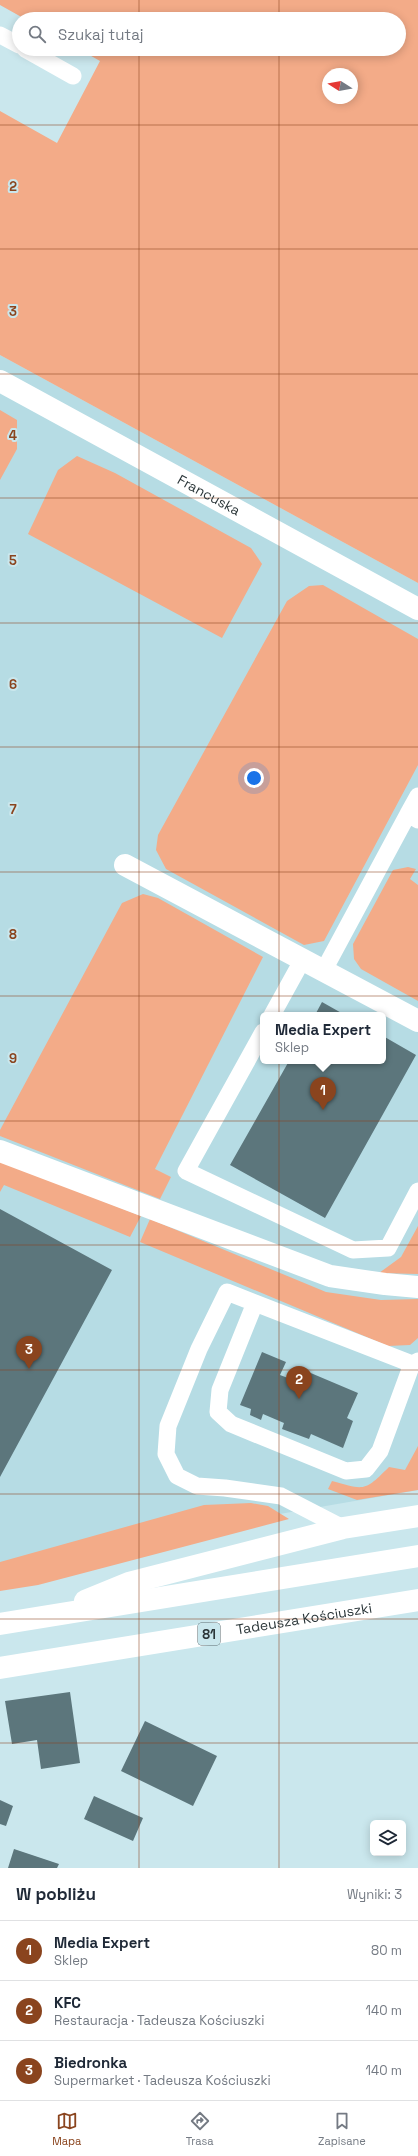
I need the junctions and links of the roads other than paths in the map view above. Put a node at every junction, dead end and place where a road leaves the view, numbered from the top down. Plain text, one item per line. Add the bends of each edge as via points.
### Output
1 (0, 35) edge
2 (12, 42) edge
3 (37, 56) edge
4 (73, 76) dead end
5 (0, 381) edge
6 (418, 609) edge
7 (418, 796) edge
8 (413, 817) edge
9 (125, 865) dead end
10 (303, 959) junction
11 (324, 970) junction
12 (274, 1012) edge
13 (418, 1021) edge
14 (260, 1037) edge
15 (0, 1151) edge
16 (418, 1191) edge
17 (418, 1287) edge
18 (255, 1303) junction
19 (415, 1363) edge
20 (418, 1516) edge
21 (343, 1528) junction
22 (418, 1556) edge
23 (418, 1600) edge
24 (42, 1617) junction
25 (0, 1624) edge
26 (0, 1668) edge

1 - 2 lane
3 - 4 lane
5 - 6 street, Francuska
7 - 8 lane
8 - 11 lane
9 - 10 street
10 - 11 street
10 - 12 lane
11 - 13 street
14 - 16 lane via 186,1172 353,1250 388,1248
15 - 17 street via 330,1276
18 - 19 lane
18 - 19 lane via 220,1390 218,1412 231,1424 346,1470 366,1469 380,1451
18 - 21 lane via 227,1292 198,1349 168,1426 166,1454 178,1476 197,1486 281,1496
20 - 21 street
21 - 24 street via 129,1583
22 - 24 street
23 - 26 street, Tadeusza Kościuszki / 81
24 - 25 street

